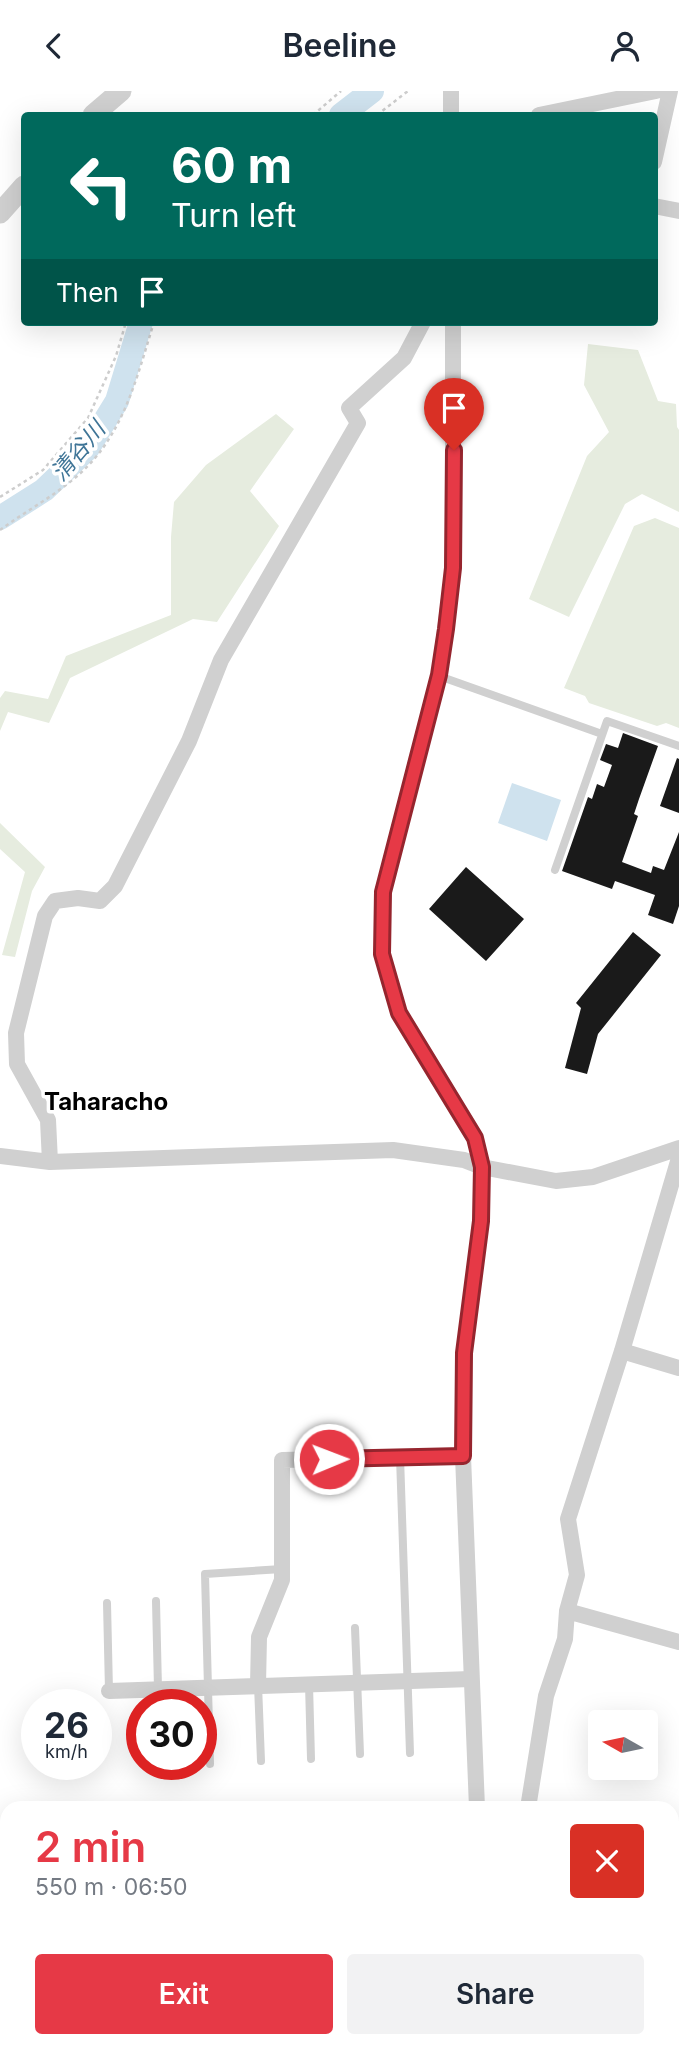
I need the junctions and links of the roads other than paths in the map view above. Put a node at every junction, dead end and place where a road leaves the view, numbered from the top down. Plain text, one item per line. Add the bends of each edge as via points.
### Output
1 (121, 91) edge
2 (451, 91) edge
3 (656, 91) edge
4 (670, 91) edge
5 (96, 112) edge
6 (451, 112) edge
7 (554, 112) edge
8 (658, 144) edge
9 (21, 189) edge
10 (658, 207) edge
11 (679, 211) edge
12 (0, 213) edge
13 (421, 326) edge
14 (453, 326) edge
15 (439, 675) junction
16 (602, 734) junction
17 (679, 745) edge
18 (555, 870) dead end
19 (679, 1148) edge
20 (0, 1156) edge
21 (679, 1158) edge
22 (50, 1162) junction
23 (482, 1167) junction
24 (622, 1351) junction
25 (679, 1368) edge
26 (463, 1456) junction
27 (400, 1457) junction
28 (282, 1569) junction
29 (156, 1601) dead end
30 (107, 1603) dead end
31 (567, 1611) junction
32 (355, 1628) dead end
33 (679, 1642) edge
34 (471, 1679) junction
35 (407, 1681) junction
36 (357, 1682) junction
37 (309, 1684) junction
38 (258, 1685) junction
39 (208, 1687) junction
40 (109, 1689) edge
41 (158, 1689) joint
42 (410, 1753) dead end
43 (360, 1754) dead end
44 (311, 1759) dead end
45 (261, 1761) dead end
46 (477, 1801) edge
47 (529, 1801) edge

1 - 5 street
2 - 6 street
3 - 7 street
4 - 8 street
9 - 12 street
10 - 11 street
13 - 22 street via 404,358 349,408 358,423 221,660 189,741 115,886 100,901 55,901 45,916 16,1044 17,1064 48,1120
14 - 15 street via 453,568
15 - 16 lane
15 - 23 street via 383,892 382,954 399,1013 475,1138
16 - 17 lane via 607,721
16 - 18 lane
19 - 23 street via 593,1177 556,1181
20 - 22 street
21 - 24 street
22 - 23 street via 393,1150
23 - 26 street via 481,1221 464,1353
24 - 25 street
24 - 31 street via 568,1519 577,1575
26 - 27 street
26 - 34 street
27 - 28 street via 282,1460
27 - 35 lane
28 - 38 street via 282,1580 259,1637
28 - 39 lane via 205,1574
29 - 41 lane
30 - 40 lane
31 - 33 street
31 - 47 street via 565,1639 546,1696
32 - 36 lane
34 - 35 street
34 - 46 street
35 - 36 street
35 - 42 lane
36 - 37 street
36 - 43 lane
37 - 38 street
37 - 44 lane
38 - 39 street
38 - 45 lane
39 - 41 street

